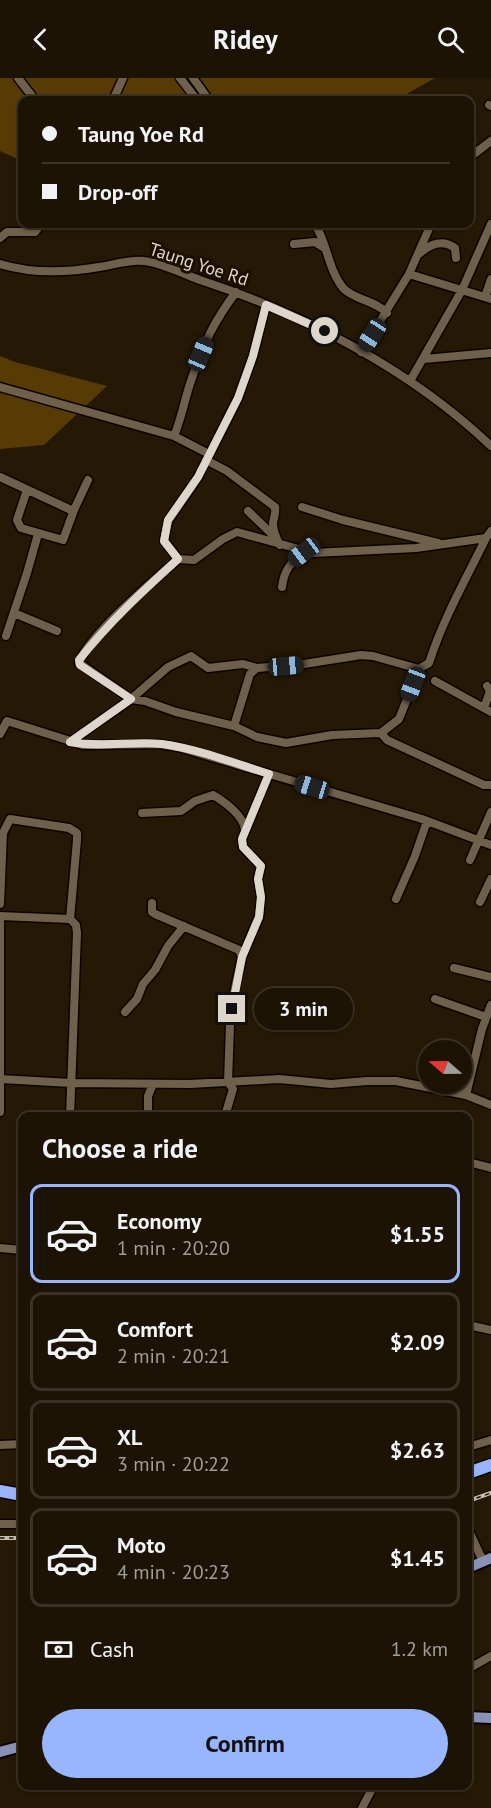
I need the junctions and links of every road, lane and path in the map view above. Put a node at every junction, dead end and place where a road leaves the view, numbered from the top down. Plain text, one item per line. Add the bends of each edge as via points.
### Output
1 (18, 78) edge
2 (123, 78) edge
3 (180, 78) edge
4 (193, 78) edge
5 (32, 96) edge
6 (116, 96) edge
7 (194, 96) edge
8 (206, 96) edge
9 (491, 141) edge
10 (474, 154) edge
11 (491, 224) edge
12 (38, 228) edge
13 (319, 228) edge
14 (429, 228) edge
15 (0, 238) edge
16 (294, 244) dead end
17 (323, 248) junction
18 (417, 255) junction
19 (456, 258) dead end
20 (0, 264) edge
21 (409, 274) junction
22 (491, 279) edge
23 (462, 290) junction
24 (236, 292) junction
25 (488, 298) edge
26 (266, 305) junction
27 (387, 313) junction
28 (361, 352) junction
29 (491, 353) edge
30 (424, 358) junction
31 (410, 381) junction
32 (0, 387) edge
33 (174, 436) junction
34 (491, 446) edge
35 (208, 457) junction
36 (0, 477) edge
37 (88, 480) dead end
38 (27, 490) junction
39 (302, 507) dead end
40 (74, 510) junction
41 (248, 511) dead end
42 (38, 534) junction
43 (488, 534) edge
44 (278, 542) junction
45 (447, 544) junction
46 (304, 552) junction
47 (178, 559) junction
48 (282, 587) dead end
49 (14, 613) junction
50 (57, 631) dead end
51 (6, 636) dead end
52 (256, 668) junction
53 (419, 669) junction
54 (435, 681) dead end
55 (487, 686) dead end
56 (131, 699) junction
57 (488, 710) edge
58 (3, 719) edge
59 (234, 726) junction
60 (381, 733) junction
61 (0, 734) edge
62 (70, 742) junction
63 (269, 774) junction
64 (491, 785) edge
65 (491, 812) edge
66 (142, 813) dead end
67 (427, 820) junction
68 (245, 830) junction
69 (480, 839) junction
70 (491, 844) edge
71 (470, 860) dead end
72 (491, 879) edge
73 (396, 899) dead end
74 (480, 902) dead end
75 (152, 903) dead end
76 (0, 904) edge
77 (0, 916) edge
78 (70, 919) junction
79 (0, 921) edge
80 (184, 926) junction
81 (242, 957) junction
82 (454, 968) dead end
83 (491, 976) edge
84 (435, 999) dead end
85 (491, 1005) edge
86 (125, 1012) dead end
87 (486, 1017) junction
88 (0, 1080) edge
89 (228, 1082) junction
90 (71, 1083) junction
91 (153, 1084) junction
92 (466, 1095) junction
93 (491, 1105) edge
94 (0, 1112) edge
95 (70, 1112) edge
96 (148, 1112) edge
97 (226, 1112) edge
98 (472, 1163) edge
99 (491, 1168) edge
100 (0, 1248) edge
101 (18, 1250) edge
102 (472, 1326) edge
103 (491, 1330) edge
104 (491, 1440) edge
105 (18, 1444) edge
106 (0, 1445) edge
107 (472, 1446) edge
108 (491, 1465) edge
109 (472, 1472) edge
110 (0, 1491) edge
111 (18, 1494) edge
112 (0, 1524) edge
113 (18, 1524) edge
114 (472, 1536) edge
115 (487, 1560) edge
116 (472, 1566) edge
117 (491, 1656) edge
118 (472, 1667) edge
119 (472, 1717) edge
120 (491, 1718) edge
121 (18, 1747) edge
122 (0, 1752) edge
123 (371, 1790) edge
124 (362, 1808) edge

1 - 5 street
2 - 6 street
3 - 7 street
4 - 8 street
9 - 10 street
11 - 23 street
12 - 15 street via 35,232 7,232
13 - 17 street
14 - 18 street
16 - 17 street via 315,242
17 - 27 street via 344,290
18 - 19 street via 431,244 448,243 455,248
18 - 21 street
20 - 24 street, Taung Yoe Rd via 39,273 145,261
21 - 23 street
21 - 27 street
22 - 25 street
23 - 25 street
23 - 30 street
24 - 26 street, Taung Yoe Rd
24 - 33 street via 210,330
26 - 28 street, Taung Yoe Rd
26 - 35 street via 247,376
27 - 28 street
28 - 31 street, Taung Yoe Rd
29 - 30 street
30 - 31 street
31 - 34 street, Taung Yoe Rd
32 - 33 street
33 - 35 street
35 - 44 street via 275,507 274,533
35 - 47 street via 168,520 164,541
36 - 38 street
37 - 40 street
38 - 40 street
38 - 42 street via 17,523
39 - 45 street
40 - 42 street via 63,540
41 - 44 street
42 - 49 street
43 - 45 street
43 - 53 street via 448,613 429,663
44 - 46 street
44 - 47 street via 237,532 194,560
45 - 46 street via 379,551
46 - 48 street via 286,570
47 - 56 street via 127,606 79,660 80,665
49 - 50 street
49 - 51 street
52 - 53 street via 361,655
52 - 56 street via 243,664 208,668 190,656 168,667
52 - 59 street via 250,674
53 - 60 street via 401,715
54 - 57 street
55 - 57 street
56 - 59 street
56 - 62 street
58 - 61 street
58 - 62 street
59 - 60 street via 257,737 286,743 332,735
60 - 64 street via 387,740
62 - 63 street via 169,745
63 - 67 street
63 - 68 street
65 - 69 street
66 - 68 street via 181,812 195,801 213,795 240,818
67 - 69 street
67 - 73 street
68 - 81 street via 242,843 261,866 261,897 257,925
69 - 70 street
69 - 71 street
72 - 74 street
75 - 80 street via 152,912
76 - 78 street via 3,833 10,819 69,828 77,833
77 - 78 street
78 - 90 street via 76,924 77,933
79 - 88 street
80 - 81 street via 239,950
80 - 86 street
81 - 89 street via 230,1025
82 - 83 street
84 - 87 street
85 - 87 street
87 - 92 street
88 - 90 street
88 - 94 street
89 - 91 street
89 - 92 street via 396,1081
89 - 97 street via 233,1089
90 - 91 street
90 - 95 street
91 - 96 street
92 - 93 street
98 - 99 street
100 - 101 street
102 - 103 street
104 - 107 street
105 - 106 street
108 - 109 highway
110 - 111 highway
112 - 113 street
114 - 115 street
115 - 116 main road
117 - 118 street
119 - 120 main road
121 - 122 main road
123 - 124 street

